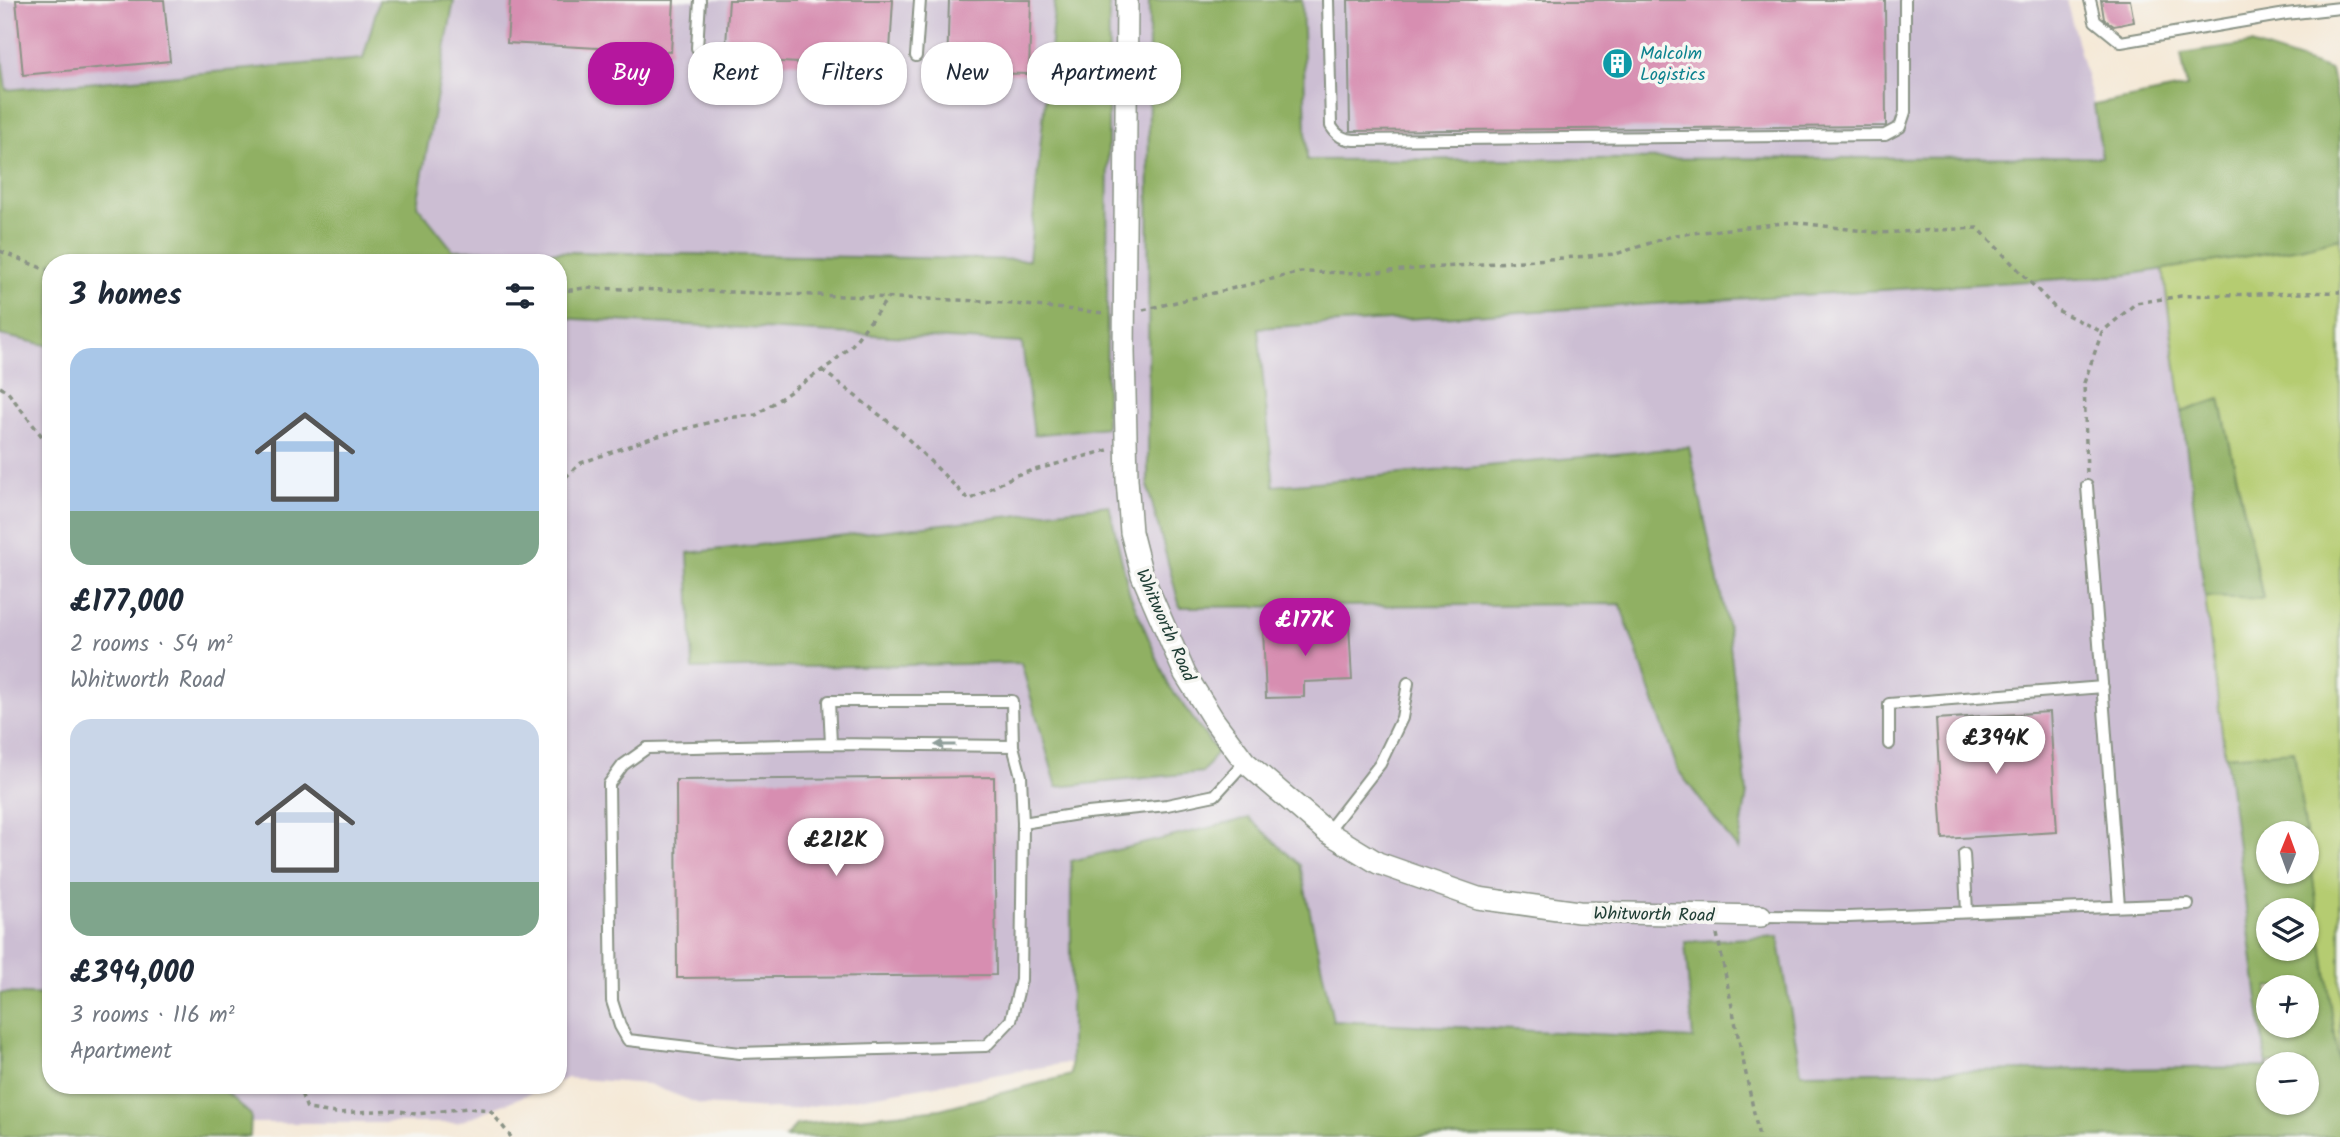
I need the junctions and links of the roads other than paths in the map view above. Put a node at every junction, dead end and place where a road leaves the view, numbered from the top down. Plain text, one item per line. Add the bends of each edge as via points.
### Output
1 (700, 0) edge
2 (920, 0) edge
3 (1127, 0) edge
4 (1328, 0) edge
5 (1905, 0) edge
6 (2090, 0) edge
7 (2340, 8) edge
8 (697, 42) edge
9 (916, 56) dead end
10 (2087, 486) road end
11 (1408, 683) dead end
12 (2102, 687) junction
13 (831, 744) junction
14 (1889, 744) dead end
15 (1013, 746) junction
16 (1245, 762) junction
17 (1023, 823) junction
18 (1327, 832) junction
19 (1964, 854) dead end
20 (2188, 904) dead end
21 (2119, 906) junction
22 (1968, 912) junction
23 (1761, 916) joint

1 - 8 lane
2 - 9 lane
3 - 16 street, Whitworth Road via 1124,314 1131,532 1142,575 1185,674
4 - 5 lane via 1331,126 1336,134 1354,140 1885,135 1900,127 1905,112
6 - 7 lane via 2095,21 2121,42
10 - 12 lane
11 - 18 lane via 1402,718 1380,764
12 - 14 lane via 1889,704
12 - 21 lane
15 -> 13 lane
13 - 15 lane via 829,701 1012,701
13 - 17 lane via 647,748 623,765 609,784 612,1001 628,1040 740,1053 986,1046 1011,1020 1021,980
15 - 17 lane via 1021,776
16 - 17 lane via 1215,795
16 - 18 street, Whitworth Road
18 - 23 street, Whitworth Road via 1378,863 1478,898 1579,912
19 - 22 lane
20 - 21 lane
21 - 22 lane
22 - 23 lane

